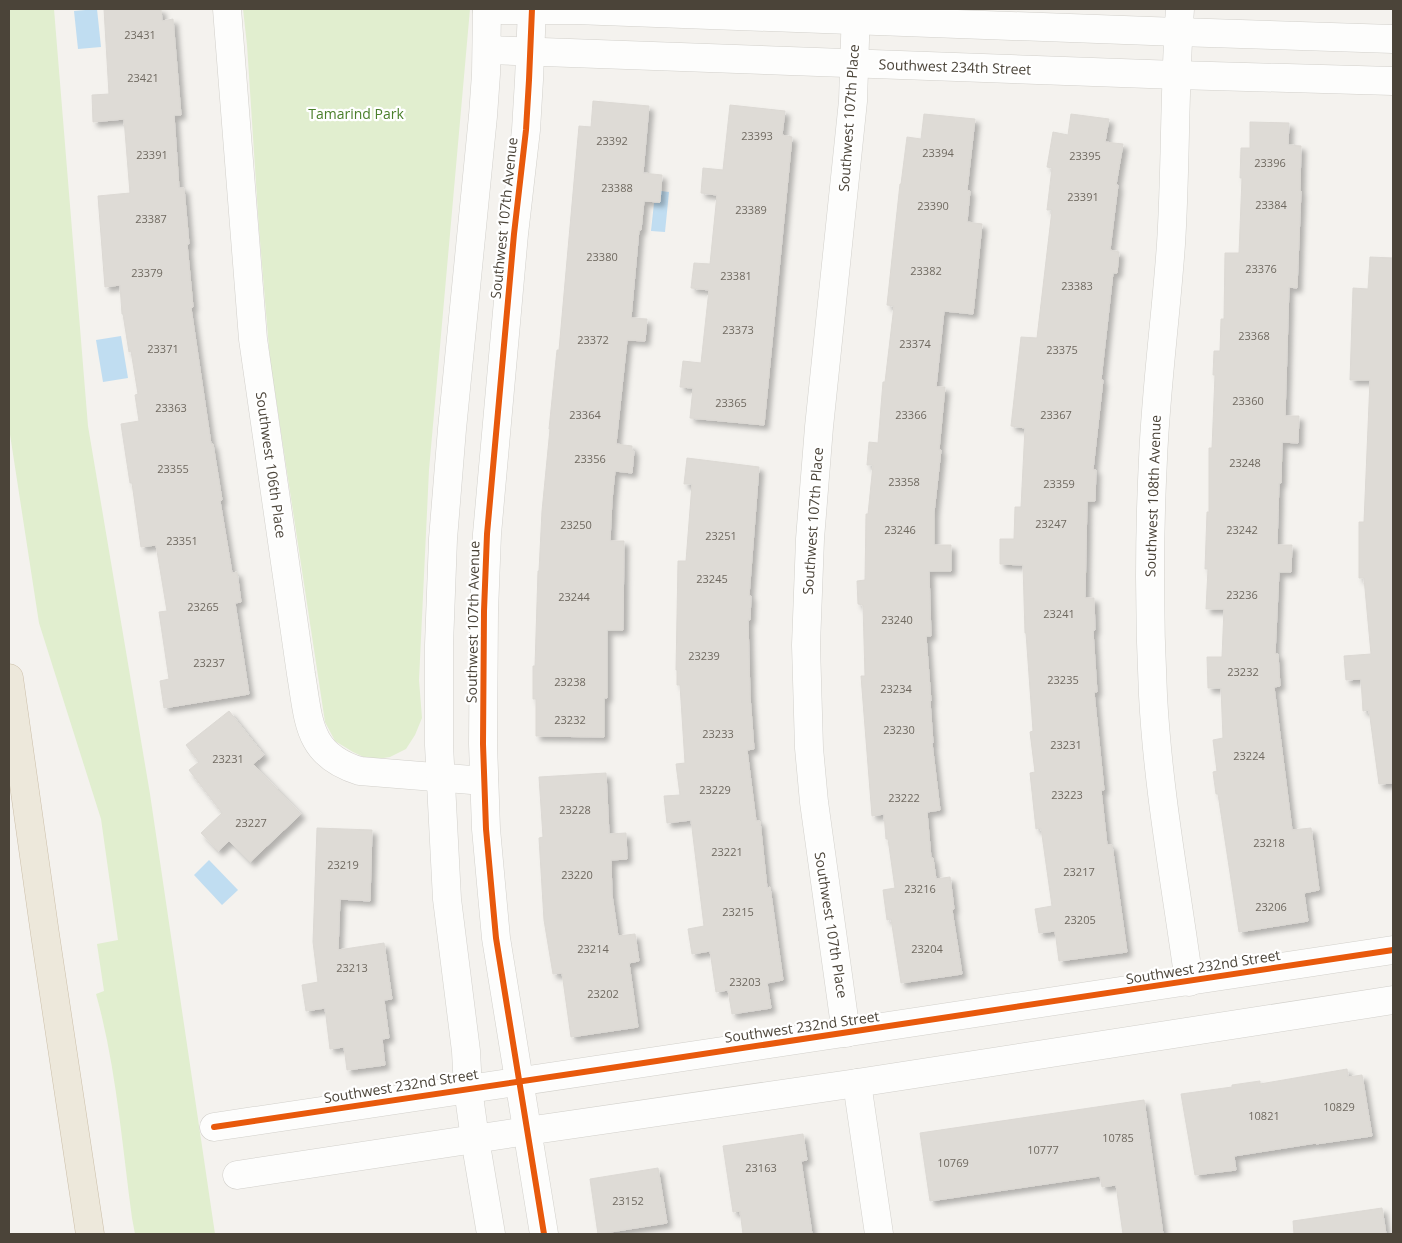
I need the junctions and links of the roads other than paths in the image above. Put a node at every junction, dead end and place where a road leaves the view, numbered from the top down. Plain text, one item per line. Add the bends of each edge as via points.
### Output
1 (227, 9) edge
2 (487, 9) edge
3 (532, 10) edge
4 (855, 15) edge
5 (1179, 21) edge
6 (1393, 39) edge
7 (487, 50) junction
8 (530, 52) junction
9 (854, 63) junction
10 (1177, 75) junction
11 (1393, 81) edge
12 (9, 678) edge
13 (440, 777) junction
14 (484, 781) junction
15 (1393, 950) edge
16 (1189, 982) junction
17 (1393, 1000) edge
18 (846, 1033) junction
19 (519, 1081) junction
20 (857, 1083) junction
21 (468, 1089) junction
22 (214, 1127) dead end
23 (527, 1131) junction
24 (475, 1138) junction
25 (237, 1175) dead end
26 (90, 1234) edge
27 (491, 1234) edge
28 (544, 1234) edge
29 (879, 1234) edge

1 - 13 street, Southwest 106th Place via 253,339 310,724 323,750 348,768 373,774
2 - 3 street
2 - 7 street
3 - 4 street
3 - 8 street, Southwest 107th Avenue
4 - 5 street
4 - 9 street, Southwest 107th Place
5 - 6 street
5 - 10 street, Southwest 108th Avenue
7 - 8 street, Southwest 234th Street
7 - 13 street via 443,539 439,654
8 - 9 street, Southwest 234th Street
8 - 14 street, Southwest 107th Avenue via 526,130 487,534
9 - 10 street, Southwest 234th Street
9 - 18 street, Southwest 107th Place via 813,493 806,645 808,738 814,802
10 - 11 street, Southwest 234th Street
10 - 16 street, Southwest 108th Avenue via 1171,241 1153,457 1150,640 1165,820
12 - 26 highway
13 - 14 street, Southwest 106th Place
13 - 21 street via 447,899
14 - 19 street, Southwest 107th Avenue via 496,938
15 - 16 street, Southwest 232nd Street
16 - 18 street, Southwest 232nd Street
17 - 20 street
18 - 19 street, Southwest 232nd Street
19 - 21 street, Southwest 232nd Street
19 - 23 street, Southwest 107th Avenue
20 - 23 street
20 - 29 street
21 - 22 street, Southwest 232nd Street
21 - 24 street
23 - 24 street
23 - 28 street, Southwest 107th Avenue
24 - 25 street
24 - 27 street

